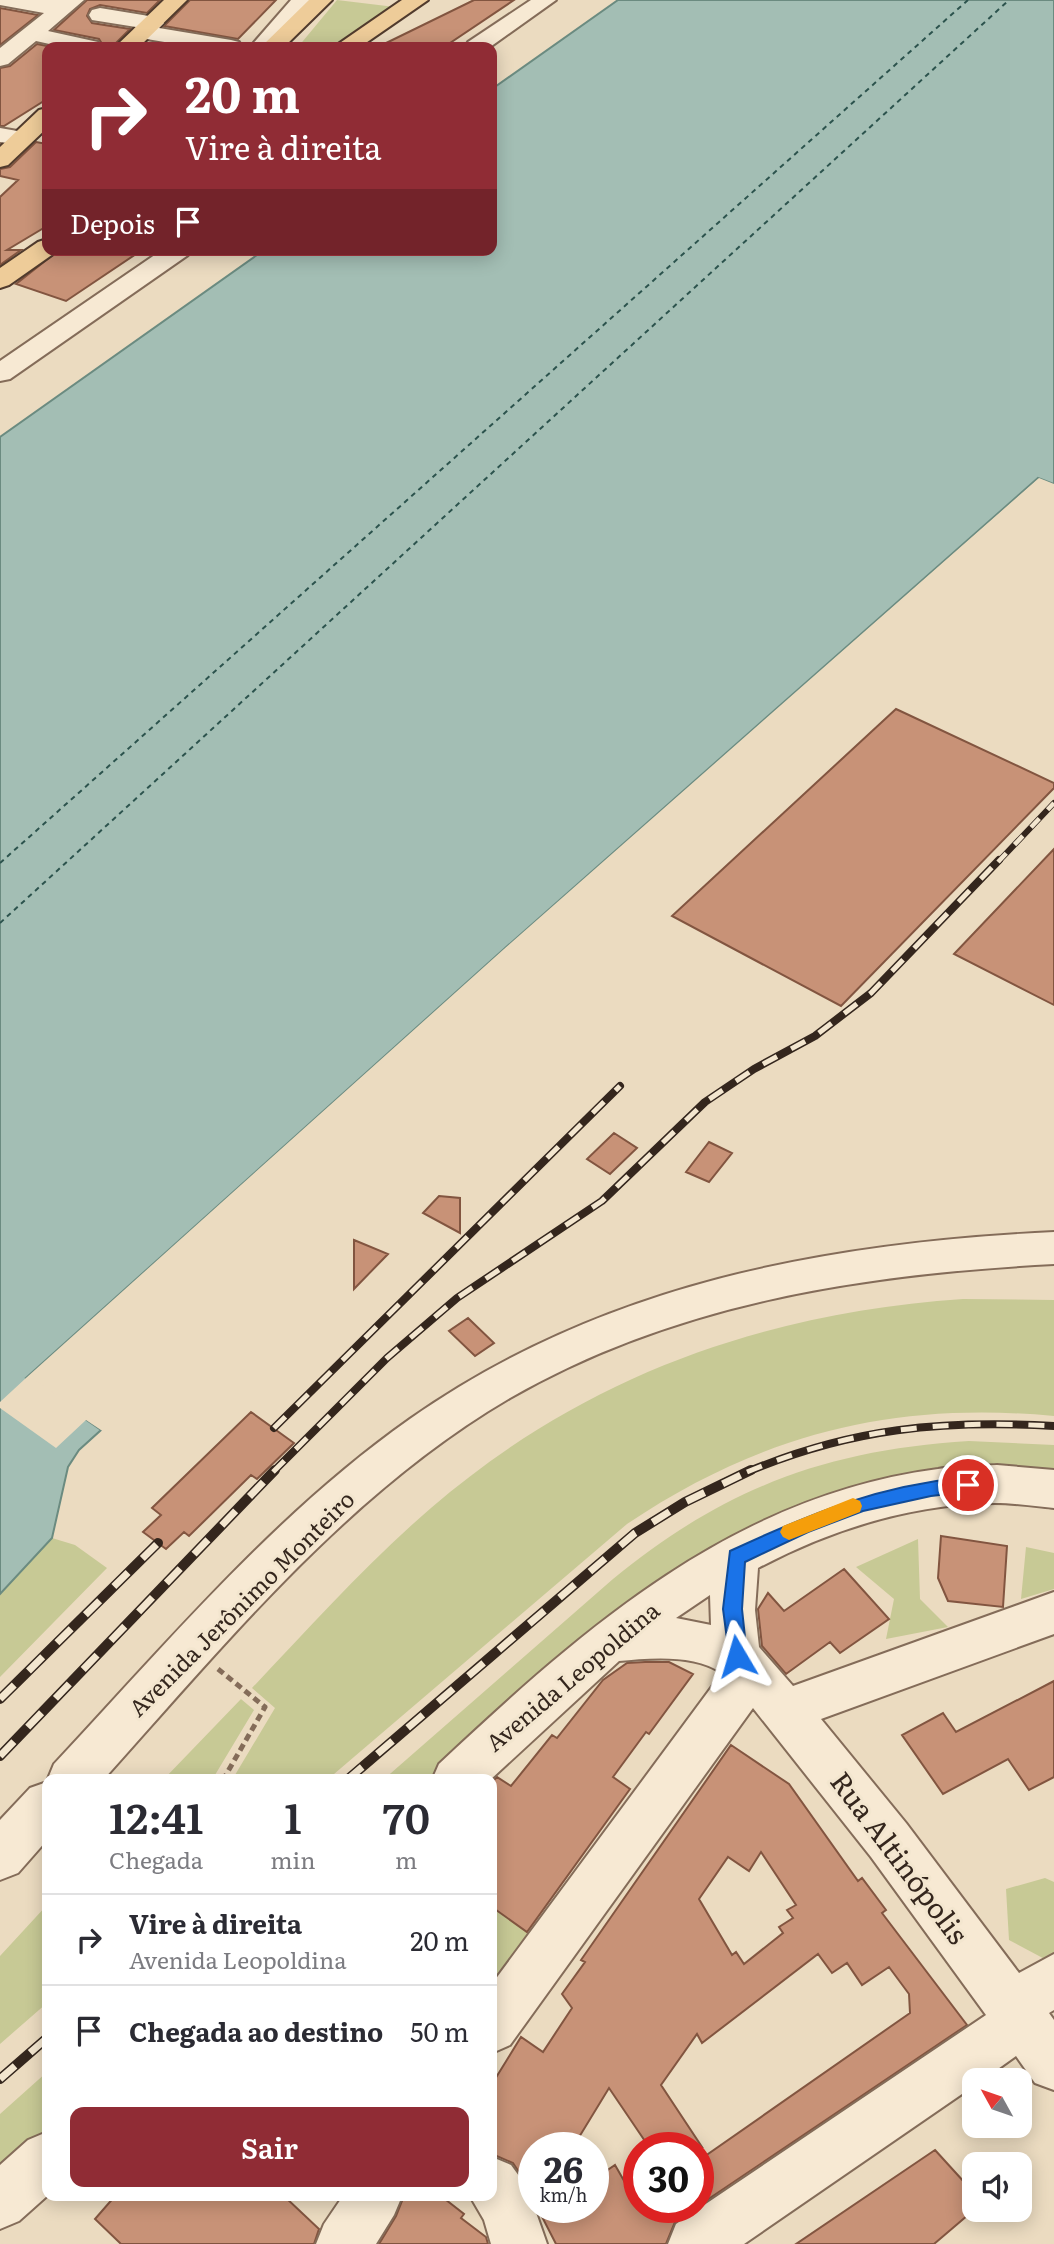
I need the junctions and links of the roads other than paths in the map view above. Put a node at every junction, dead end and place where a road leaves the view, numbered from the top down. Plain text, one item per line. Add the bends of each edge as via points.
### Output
1 (7, 0) edge
2 (176, 0) edge
3 (303, 0) edge
4 (321, 0) edge
5 (327, 0) edge
6 (417, 0) edge
7 (545, 0) edge
8 (67, 5) edge
9 (100, 15) dead end
10 (148, 28) junction
11 (34, 34) junction
12 (68, 42) edge
13 (131, 42) edge
14 (209, 42) edge
15 (269, 42) edge
16 (271, 42) edge
17 (291, 42) edge
18 (353, 42) edge
19 (483, 42) edge
20 (4, 57) edge
21 (34, 61) dead end
22 (42, 118) edge
23 (11, 136) edge
24 (0, 160) edge
25 (42, 251) edge
26 (170, 256) edge
27 (0, 280) edge
28 (0, 373) edge
29 (1054, 1248) edge
30 (1054, 1489) edge
31 (736, 1557) junction
32 (1054, 1614) edge
33 (609, 1641) junction
34 (744, 1664) junction
35 (784, 1712) junction
36 (77, 1774) edge
37 (462, 1774) edge
38 (42, 1810) edge
39 (0, 1856) edge
40 (1054, 1980) edge
41 (1017, 2014) junction
42 (497, 2019) edge
43 (1054, 2064) edge
44 (42, 2164) edge
45 (497, 2191) edge
46 (372, 2201) edge
47 (0, 2202) edge
48 (344, 2244) edge
49 (519, 2244) edge
50 (696, 2244) edge

1 - 8 street
2 - 10 main road
3 - 15 street
4 - 16 main road
5 - 17 street
6 - 18 main road
7 - 19 street
8 - 11 street
9 - 10 street
10 - 13 main road
10 - 14 street
11 - 12 street
11 - 20 street
20 - 21 street
22 - 23 main road
23 - 24 main road
25 - 27 main road
26 - 28 street
29 - 36 street, Avenida Jerônimo Monteiro via 918,1256 805,1273 683,1305 572,1346 521,1371 415,1440 302,1538
30 - 31 street, Avenida Leopoldina via 968,1485 895,1495 831,1514
31 - 33 street, Avenida Leopoldina via 664,1600
31 - 34 street via 732,1609
32 - 35 street
33 - 34 street via 681,1640
33 - 37 street, Avenida Leopoldina
34 - 35 street, Rua Altinópolis
34 - 42 street
35 - 41 street, Rua Altinópolis
38 - 39 street
40 - 41 street
41 - 43 street, Rua Altinópolis
41 - 50 street
44 - 47 street
45 - 49 street via 508,2206
46 - 48 street

